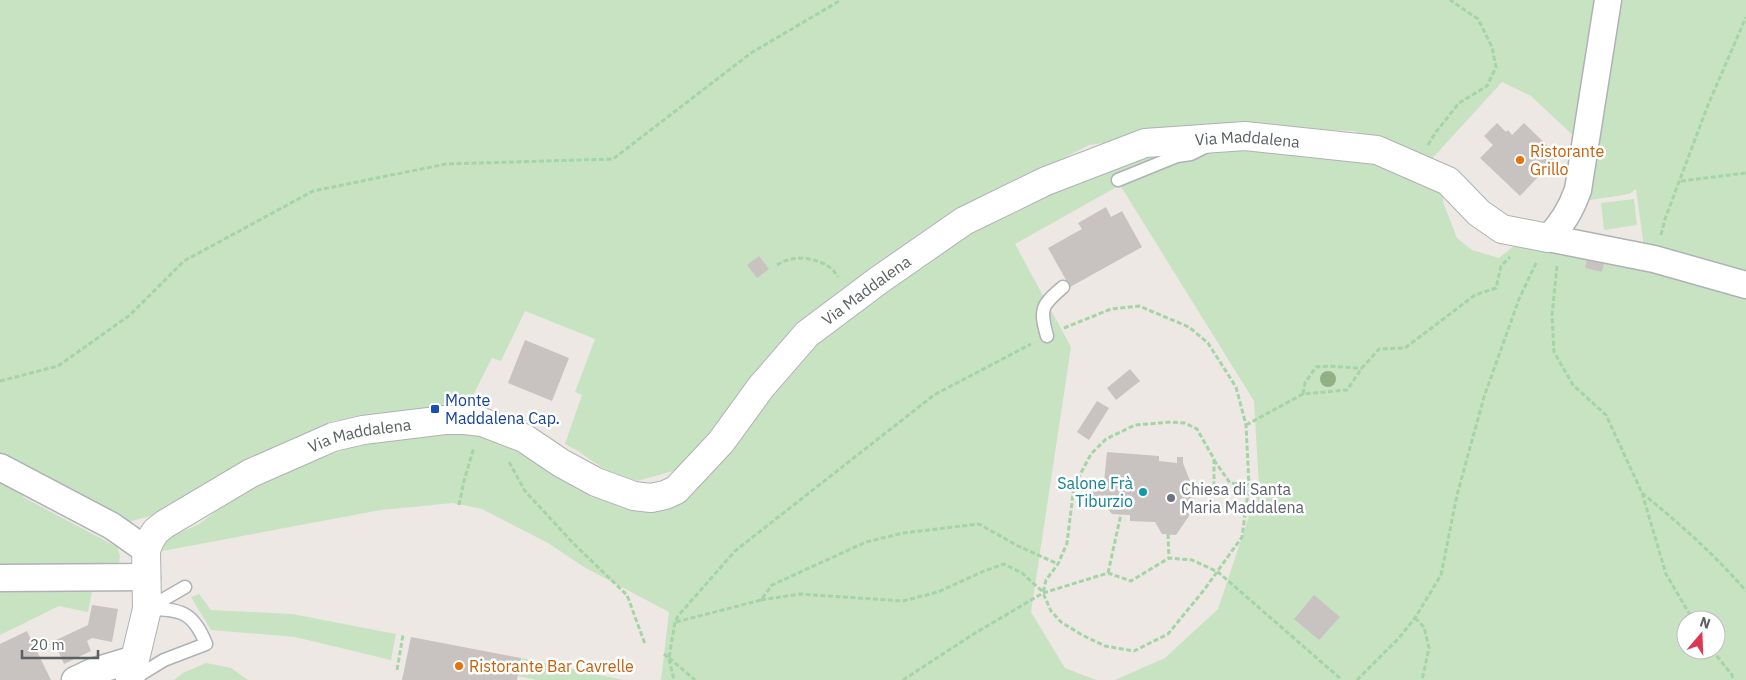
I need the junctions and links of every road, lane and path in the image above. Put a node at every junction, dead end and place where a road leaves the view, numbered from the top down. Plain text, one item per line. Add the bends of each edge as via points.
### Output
1 (841, 0) edge
2 (1450, 0) edge
3 (1608, 0) edge
4 (1746, 17) edge
5 (1224, 138) junction
6 (1414, 166) junction
7 (1746, 173) edge
8 (1118, 180) dead end
9 (1680, 181) junction
10 (1553, 239) junction
11 (1512, 256) dead end
12 (1654, 259) junction
13 (777, 265) dead end
14 (1746, 286) edge
15 (1063, 287) dead end
16 (841, 309) junction
17 (1048, 336) junction
18 (1362, 368) junction
19 (0, 381) edge
20 (1303, 394) junction
21 (485, 423) junction
22 (1246, 425) junction
23 (1214, 459) junction
24 (0, 467) edge
25 (1249, 484) junction
26 (1642, 492) junction
27 (1214, 493) dead end
28 (459, 505) dead end
29 (1121, 514) dead end
30 (1168, 534) dead end
31 (146, 550) junction
32 (1169, 558) junction
33 (1058, 564) junction
34 (1218, 572) junction
35 (1108, 573) junction
36 (147, 577) junction
37 (0, 578) edge
38 (185, 586) dead end
39 (1746, 591) edge
40 (1043, 593) junction
41 (761, 600) junction
42 (147, 609) junction
43 (1687, 610) edge
44 (1414, 618) junction
45 (675, 622) junction
46 (403, 635) dead end
47 (645, 644) dead end
48 (664, 654) dead end
49 (669, 658) junction
50 (1720, 660) edge
51 (397, 670) dead end
52 (133, 673) edge
53 (75, 680) edge
54 (674, 680) edge
55 (695, 680) edge
56 (903, 680) edge
57 (1342, 680) edge
58 (1357, 680) edge
59 (1422, 680) edge
60 (1733, 680) edge

1 - 19 path via 751,53 613,159 446,164 313,191 184,261 130,315 58,366
2 - 6 path via 1478,19 1492,47 1496,67 1487,86 1460,103
3 - 10 street via 1578,190
4 - 9 path
5 - 6 street, Via Maddalena via 1245,136 1377,150
5 - 8 lane via 1191,154 1177,156
5 - 16 street, Via Maddalena via 1145,143 1046,181 964,221
6 - 10 street, Via Maddalena via 1448,181 1479,213 1502,229
7 - 9 path
9 - 12 path
10 - 12 street
10 - 26 path via 1554,352 1573,385 1606,415
10 - 44 path via 1519,299 1484,397 1457,494 1441,575
11 - 18 path via 1501,266 1496,288 1475,295 1405,348 1379,349
12 - 14 street
13 - 16 path via 789,259 808,259 824,264 837,274 842,288
15 - 17 lane via 1045,304 1042,318
16 - 21 street, Via Maddalena via 807,334 761,387 721,442 676,490 665,495 651,498 634,496 596,482 524,438
17 - 22 path via 1110,309 1138,306 1181,323 1208,343 1236,387
17 - 45 path via 934,395 735,551
18 - 20 path via 1347,390
18 - 20 path via 1316,367 1305,383
20 - 22 path
21 - 28 path
21 - 31 street, Via Maddalena via 445,420 333,437 251,473 180,515 156,531
21 - 47 path via 525,491 627,595
22 - 25 path
23 - 25 path via 1230,483
23 - 27 path
23 - 33 path via 1196,429 1185,423 1135,424 1106,439 1091,454 1074,486 1067,543
24 - 31 street via 112,526
25 - 34 path via 1242,538
26 - 39 path via 1684,527
26 - 43 path via 1666,574
29 - 35 path
30 - 32 path
31 - 36 street
32 - 34 path via 1192,560
32 - 35 path via 1131,580
33 - 40 path via 1046,580
33 - 41 path via 979,524 903,533 866,542 772,585
34 - 40 path via 1168,634 1134,651 1106,646 1061,622 1051,611
34 - 57 path
35 - 40 path
36 - 37 street
36 - 42 street
38 - 42 lane
40 - 41 path via 1022,573 1004,564 938,592 903,600 800,594
40 - 56 path
41 - 45 path
42 - 52 street
42 - 52 lane via 170,609 183,613 194,621 206,644
44 - 58 path
44 - 59 path via 1424,627 1429,648
45 - 49 path
46 - 51 path
48 - 49 path
49 - 54 path
49 - 55 path
50 - 60 path
52 - 53 street via 92,672

